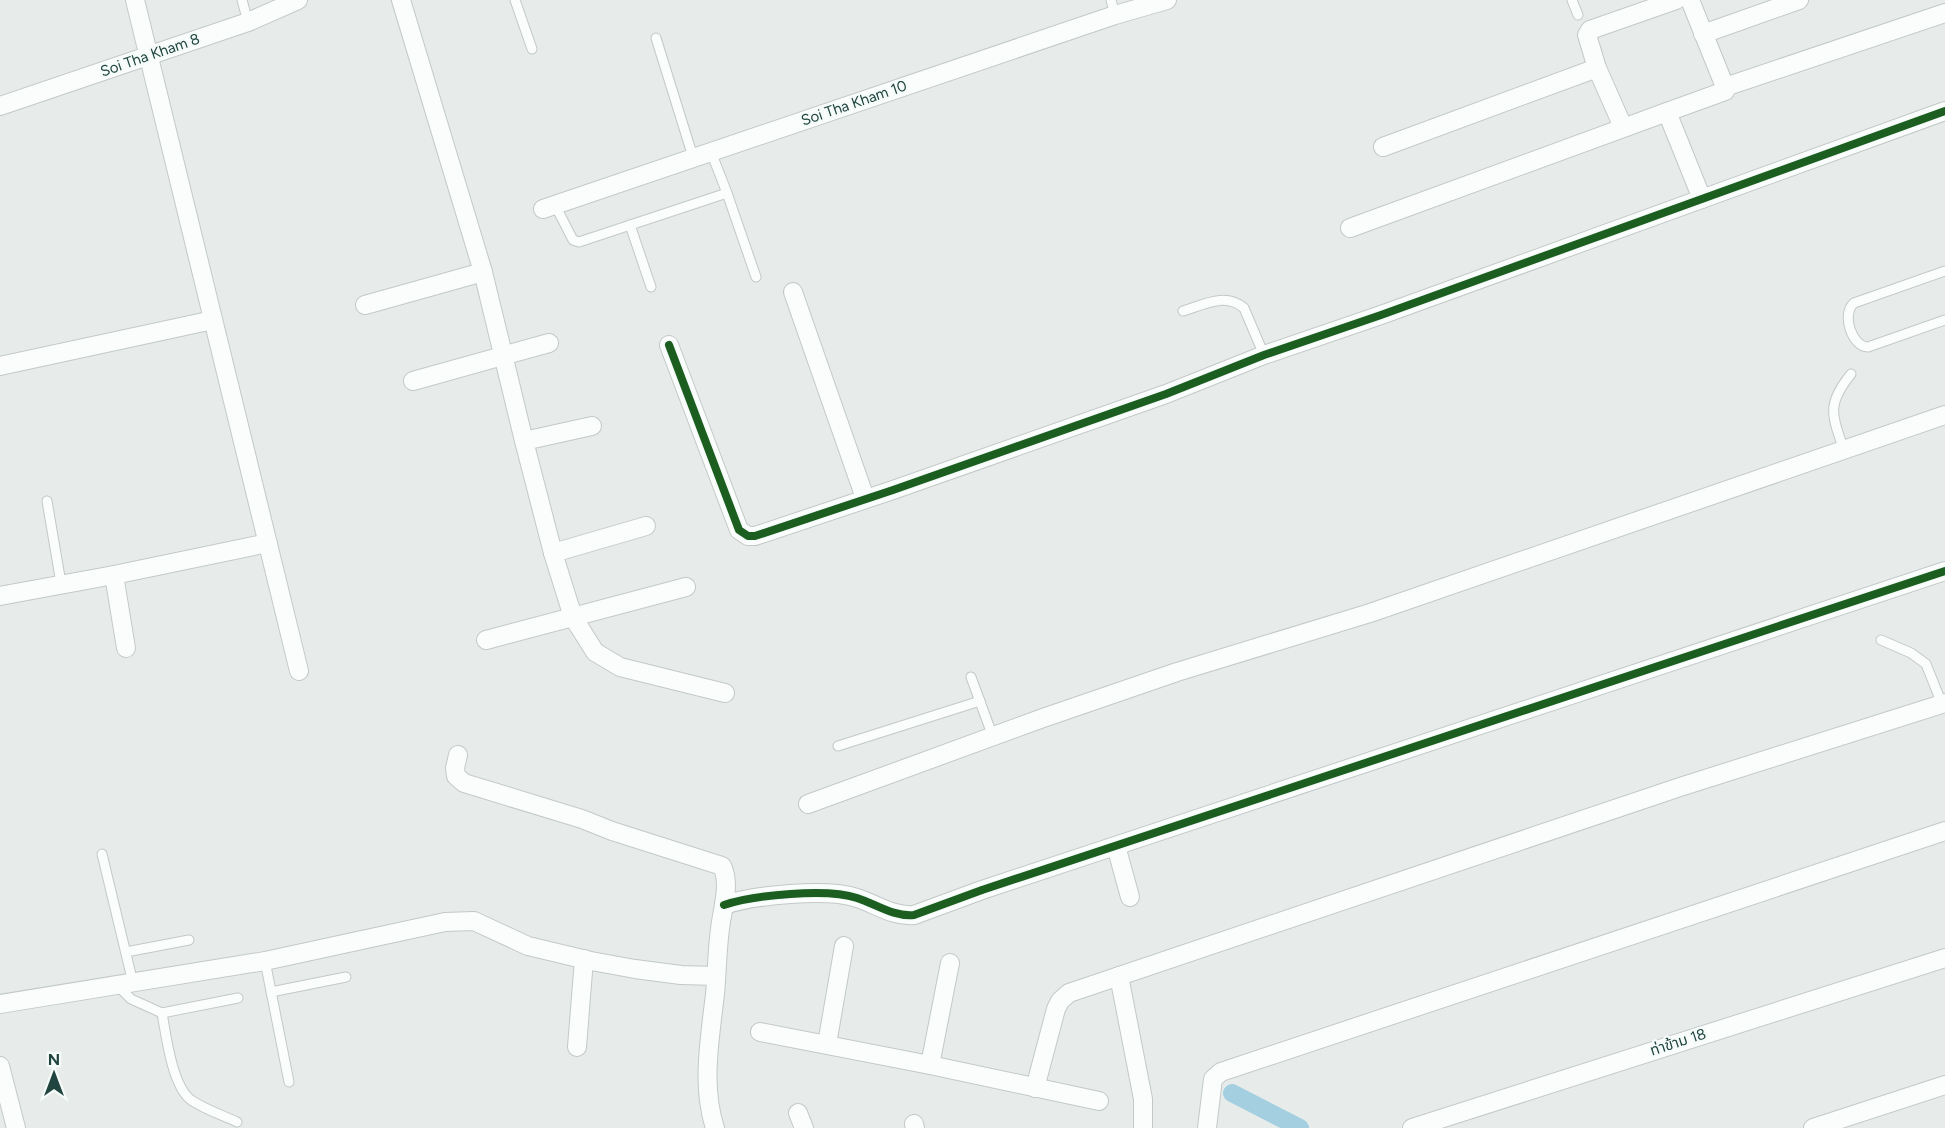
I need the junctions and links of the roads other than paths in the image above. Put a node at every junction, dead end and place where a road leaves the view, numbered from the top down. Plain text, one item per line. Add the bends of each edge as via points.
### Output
1 (135, 0) edge
2 (242, 0) edge
3 (298, 0) edge
4 (401, 0) edge
5 (515, 0) edge
6 (1167, 0) edge
7 (1572, 0) edge
8 (1676, 0) edge
9 (1690, 0) edge
10 (1799, 0) edge
11 (1113, 7) edge
12 (1945, 12) edge
13 (1578, 15) dead end
14 (248, 22) junction
15 (1703, 34) junction
16 (656, 38) dead end
17 (532, 49) dead end
18 (148, 55) junction
19 (1597, 68) junction
20 (1725, 87) junction
21 (0, 106) edge
22 (1945, 111) edge
23 (1667, 112) junction
24 (1623, 127) junction
25 (1383, 147) dead end
26 (711, 152) junction
27 (693, 157) junction
28 (727, 193) junction
29 (1702, 199) junction
30 (549, 207) joint
31 (630, 225) junction
32 (1350, 228) dead end
33 (1945, 271) edge
34 (483, 272) junction
35 (756, 277) dead end
36 (651, 287) dead end
37 (793, 292) dead end
38 (365, 305) dead end
39 (1183, 311) dead end
40 (213, 320) junction
41 (1945, 320) edge
42 (549, 344) dead end
43 (669, 345) dead end
44 (1264, 355) junction
45 (503, 356) junction
46 (0, 366) edge
47 (1851, 374) dead end
48 (413, 381) dead end
49 (1945, 415) edge
50 (592, 426) dead end
51 (524, 441) junction
52 (1844, 450) junction
53 (866, 498) junction
54 (47, 501) dead end
55 (645, 526) dead end
56 (268, 543) junction
57 (554, 553) junction
58 (1945, 571) edge
59 (114, 575) junction
60 (61, 583) junction
61 (686, 587) dead end
62 (0, 596) edge
63 (573, 617) junction
64 (486, 640) dead end
65 (1881, 640) dead end
66 (126, 648) dead end
67 (299, 671) dead end
68 (971, 677) dead end
69 (725, 693) dead end
70 (980, 700) junction
71 (1944, 704) edge
72 (993, 737) junction
73 (838, 746) dead end
74 (458, 755) dead end
75 (808, 804) dead end
76 (1945, 831) edge
77 (1116, 846) junction
78 (102, 854) dead end
79 (1130, 897) dead end
80 (724, 905) junction
81 (189, 940) dead end
82 (844, 946) dead end
83 (126, 952) junction
84 (1945, 958) edge
85 (584, 959) junction
86 (265, 961) junction
87 (950, 963) dead end
88 (716, 976) junction
89 (1119, 976) junction
90 (346, 977) dead end
91 (125, 984) junction
92 (271, 992) junction
93 (238, 998) dead end
94 (0, 1004) edge
95 (162, 1012) junction
96 (760, 1032) dead end
97 (827, 1044) junction
98 (577, 1047) dead end
99 (930, 1065) junction
100 (0, 1066) edge
101 (290, 1082) dead end
102 (1945, 1085) edge
103 (1035, 1088) junction
104 (1099, 1101) dead end
105 (237, 1122) dead end
106 (16, 1128) edge
107 (715, 1128) edge
108 (1143, 1128) edge
109 (1207, 1128) edge
110 (1412, 1128) edge
111 (1813, 1128) edge

1 - 18 street
2 - 14 lane
3 - 14 street, Soi Tha Kham 8
4 - 34 street
5 - 17 lane
6 - 11 street, Soi Tha Kham 10
7 - 13 lane
8 - 19 street via 1590,30 1587,35
9 - 15 street
10 - 15 street
11 - 26 street, Soi Tha Kham 10
12 - 20 street
14 - 18 street, Soi Tha Kham 8
15 - 20 street
16 - 27 lane
18 - 21 street, Soi Tha Kham 8
18 - 40 street
19 - 24 street
19 - 25 street
20 - 23 street via 1725,91
22 - 29 street
23 - 24 street
23 - 29 street
24 - 32 street
26 - 27 street, Soi Tha Kham 10
26 - 28 lane
27 - 30 street, Soi Tha Kham 10
28 - 31 lane
28 - 35 lane
29 - 44 street
30 - 31 lane via 573,240 579,242
31 - 36 lane
33 - 41 lane via 1854,303 1847,315 1861,347
34 - 38 street
34 - 45 street
37 - 53 street
39 - 44 lane via 1219,299 1240,304
40 - 46 street
40 - 56 street
42 - 45 street
43 - 53 street via 741,533 755,536
44 - 53 street via 1166,394
45 - 48 street
45 - 51 street
47 - 52 lane via 1835,399 1833,416
49 - 52 street
50 - 51 street
51 - 57 street
52 - 72 street
54 - 60 lane
55 - 57 street
56 - 59 street
56 - 67 street
57 - 63 street
58 - 77 street
59 - 60 street
59 - 66 street
60 - 62 street
61 - 63 street
63 - 64 street
63 - 69 street via 595,652 612,663
65 - 71 lane via 1926,664
68 - 70 lane
70 - 72 lane
70 - 73 lane
71 - 89 street via 1680,787
72 - 75 street
74 - 80 street via 456,776 464,783 722,866 726,875
76 - 109 street via 1221,1072 1212,1079
77 - 79 street
77 - 80 street via 914,915 904,916 841,895 807,894
78 - 83 lane
80 - 88 street
81 - 83 lane
82 - 97 street
83 - 91 lane
84 - 110 street, ท่าข้าม 18
85 - 86 street via 528,946 474,921 462,921
85 - 88 street via 681,975
85 - 98 street
86 - 91 street
86 - 92 lane
87 - 99 street
88 - 107 street via 708,1062 708,1098
89 - 103 street via 1069,993 1060,1000
89 - 108 street via 1143,1099
90 - 92 lane
91 - 94 street
91 - 95 lane via 131,999
92 - 101 lane
93 - 95 lane
95 - 105 lane via 174,1069 189,1099
96 - 97 street
97 - 99 street
99 - 103 street
100 - 106 street
102 - 111 street
103 - 104 street

